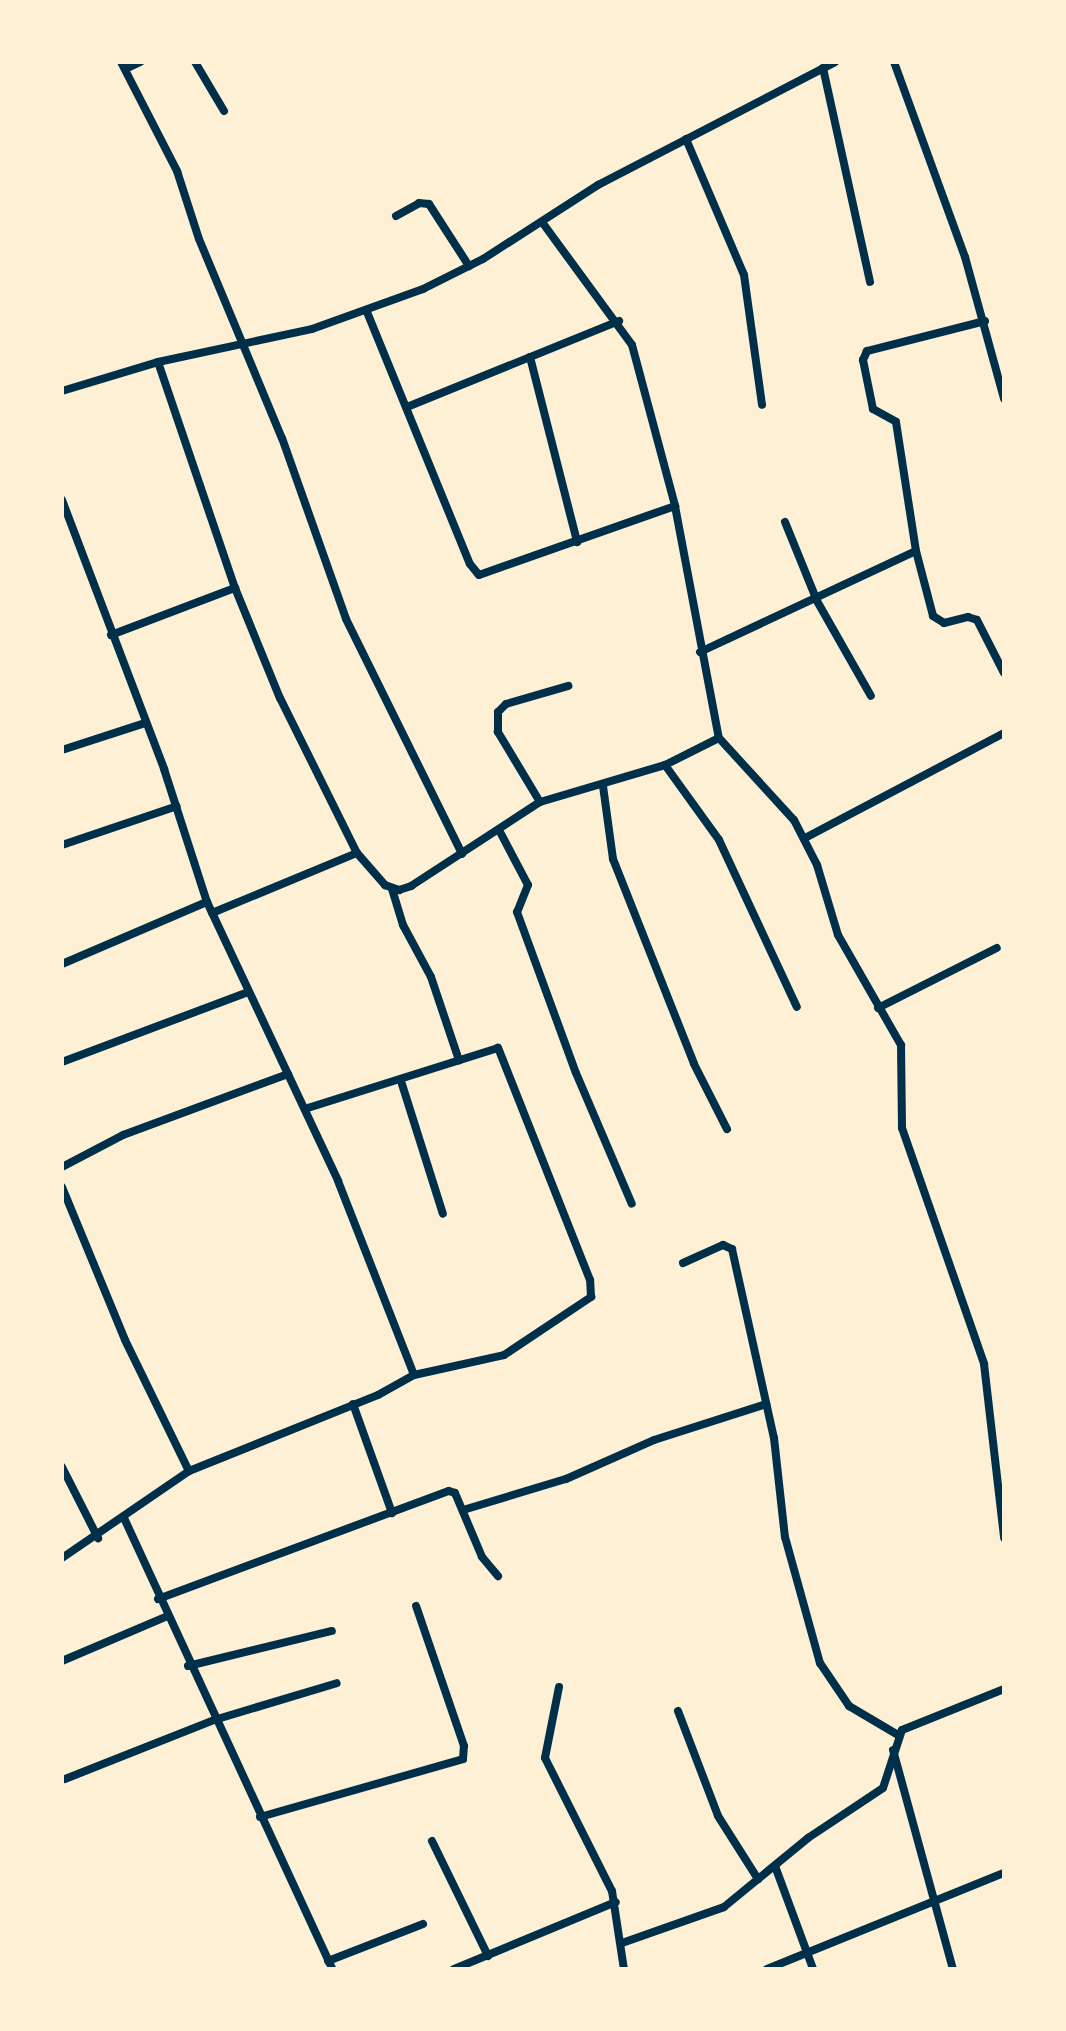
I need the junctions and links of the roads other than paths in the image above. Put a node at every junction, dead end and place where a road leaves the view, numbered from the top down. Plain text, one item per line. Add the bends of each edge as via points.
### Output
1 (140, 62) edge
2 (195, 62) edge
3 (835, 62) edge
4 (894, 62) edge
5 (123, 66) edge
6 (823, 68) junction
7 (224, 111) dead end
8 (686, 139) junction
9 (396, 216) dead end
10 (542, 222) junction
11 (469, 266) junction
12 (870, 282) dead end
13 (367, 312) junction
14 (619, 321) junction
15 (985, 321) junction
16 (243, 347) junction
17 (530, 357) junction
18 (158, 362) junction
19 (62, 391) edge
20 (1004, 399) edge
21 (762, 405) dead end
22 (407, 407) junction
23 (62, 500) edge
24 (675, 506) junction
25 (785, 522) dead end
26 (577, 542) junction
27 (916, 551) junction
28 (235, 588) junction
29 (817, 601) junction
30 (111, 635) junction
31 (700, 652) junction
32 (1004, 673) edge
33 (568, 686) dead end
34 (871, 696) dead end
35 (145, 723) junction
36 (1004, 733) edge
37 (719, 738) junction
38 (62, 750) edge
39 (665, 765) junction
40 (603, 786) junction
41 (540, 802) junction
42 (177, 806) junction
43 (499, 830) junction
44 (805, 838) junction
45 (62, 845) edge
46 (357, 853) junction
47 (462, 854) junction
48 (392, 889) junction
49 (207, 902) junction
50 (212, 913) junction
51 (997, 948) dead end
52 (62, 964) edge
53 (248, 992) junction
54 (797, 1007) dead end
55 (878, 1008) junction
56 (459, 1060) junction
57 (62, 1062) edge
58 (288, 1074) junction
59 (401, 1081) junction
60 (305, 1109) junction
61 (727, 1129) dead end
62 (62, 1167) edge
63 (62, 1187) edge
64 (632, 1204) dead end
65 (443, 1214) dead end
66 (683, 1263) dead end
67 (414, 1375) junction
68 (353, 1404) junction
69 (766, 1404) junction
70 (62, 1467) edge
71 (189, 1471) junction
72 (463, 1510) junction
73 (392, 1513) junction
74 (124, 1518) junction
75 (98, 1538) junction
76 (1004, 1538) edge
77 (62, 1558) edge
78 (498, 1576) dead end
79 (158, 1599) junction
80 (416, 1606) dead end
81 (165, 1617) junction
82 (332, 1631) dead end
83 (62, 1661) edge
84 (188, 1666) junction
85 (337, 1683) dead end
86 (559, 1687) dead end
87 (1004, 1689) edge
88 (678, 1711) dead end
89 (214, 1720) junction
90 (898, 1735) junction
91 (893, 1749) junction
92 (65, 1779) dead end
93 (260, 1817) junction
94 (432, 1841) dead end
95 (775, 1866) junction
96 (1004, 1873) edge
97 (758, 1879) junction
98 (616, 1902) junction
99 (934, 1902) junction
100 (423, 1924) dead end
101 (622, 1943) junction
102 (808, 1954) junction
103 (488, 1956) junction
104 (330, 1965) edge
105 (454, 1969) edge
106 (624, 1969) edge
107 (767, 1969) edge
108 (813, 1969) edge
109 (953, 1969) edge

1 - 5 street
2 - 7 street
3 - 6 street
4 - 15 street
5 - 16 street via 177,171
6 - 8 street
6 - 12 street
8 - 10 street via 598,185
8 - 21 street via 744,275
9 - 11 street via 419,203 429,204
10 - 11 street
10 - 14 street
11 - 13 street
13 - 16 street
13 - 22 street
14 - 17 street
14 - 24 street via 641,374
15 - 20 street
15 - 27 street via 864,355 873,409 896,422
16 - 18 street
16 - 47 street via 287,450 346,619
17 - 22 street
17 - 26 street
18 - 19 street
18 - 28 street
22 - 26 street via 474,571 485,575
23 - 30 street
24 - 26 street
24 - 31 street
25 - 29 street
27 - 29 street
27 - 32 street via 933,616 944,623 977,620
28 - 30 street
28 - 46 street via 280,698
29 - 31 street
29 - 34 street
30 - 35 street
31 - 37 street
33 - 41 street via 506,704 498,712 498,732
35 - 38 street
35 - 42 street
36 - 44 street
37 - 39 street
37 - 44 street via 771,790
39 - 40 street
39 - 54 street via 719,840
40 - 41 street
40 - 61 street via 614,834 613,859 694,1064
41 - 43 street
42 - 45 street
42 - 49 street
43 - 47 street
43 - 64 street via 528,885 517,912 576,1073
44 - 55 street via 838,935
46 - 48 street
46 - 50 street
47 - 48 street via 411,886
48 - 56 street via 403,925 431,977
49 - 50 street
49 - 52 street
50 - 53 street
51 - 55 street
53 - 57 street
53 - 58 street
55 - 76 street via 901,1045 902,1128 984,1364
56 - 59 street
56 - 67 street via 489,1048 503,1053 592,1289 587,1304 516,1349
58 - 60 street
58 - 62 street via 123,1135
59 - 60 street
59 - 65 street
60 - 67 street
63 - 71 street via 125,1340
66 - 69 street via 723,1245 732,1249
67 - 68 street
68 - 71 street
68 - 73 street
69 - 72 street via 654,1440 566,1479
69 - 90 street via 785,1537 820,1663 849,1706
70 - 75 street
71 - 74 street
72 - 73 street via 449,1491
72 - 78 street via 482,1557
73 - 79 street
74 - 75 street
74 - 79 street
75 - 77 street
79 - 81 street
80 - 93 street via 464,1746 463,1759
81 - 83 street
81 - 84 street
82 - 84 street
84 - 89 street
85 - 89 street
86 - 98 street via 545,1758
87 - 90 street
88 - 97 street via 718,1816
89 - 92 street
89 - 93 street
90 - 91 street
91 - 95 street via 883,1788
91 - 99 street
93 - 104 street
94 - 103 street
95 - 97 street
95 - 102 street
96 - 99 street
97 - 101 street via 714,1914
98 - 101 street
98 - 103 street
99 - 102 street
99 - 109 street
100 - 104 street
101 - 106 street
102 - 107 street
102 - 108 street
103 - 105 street

